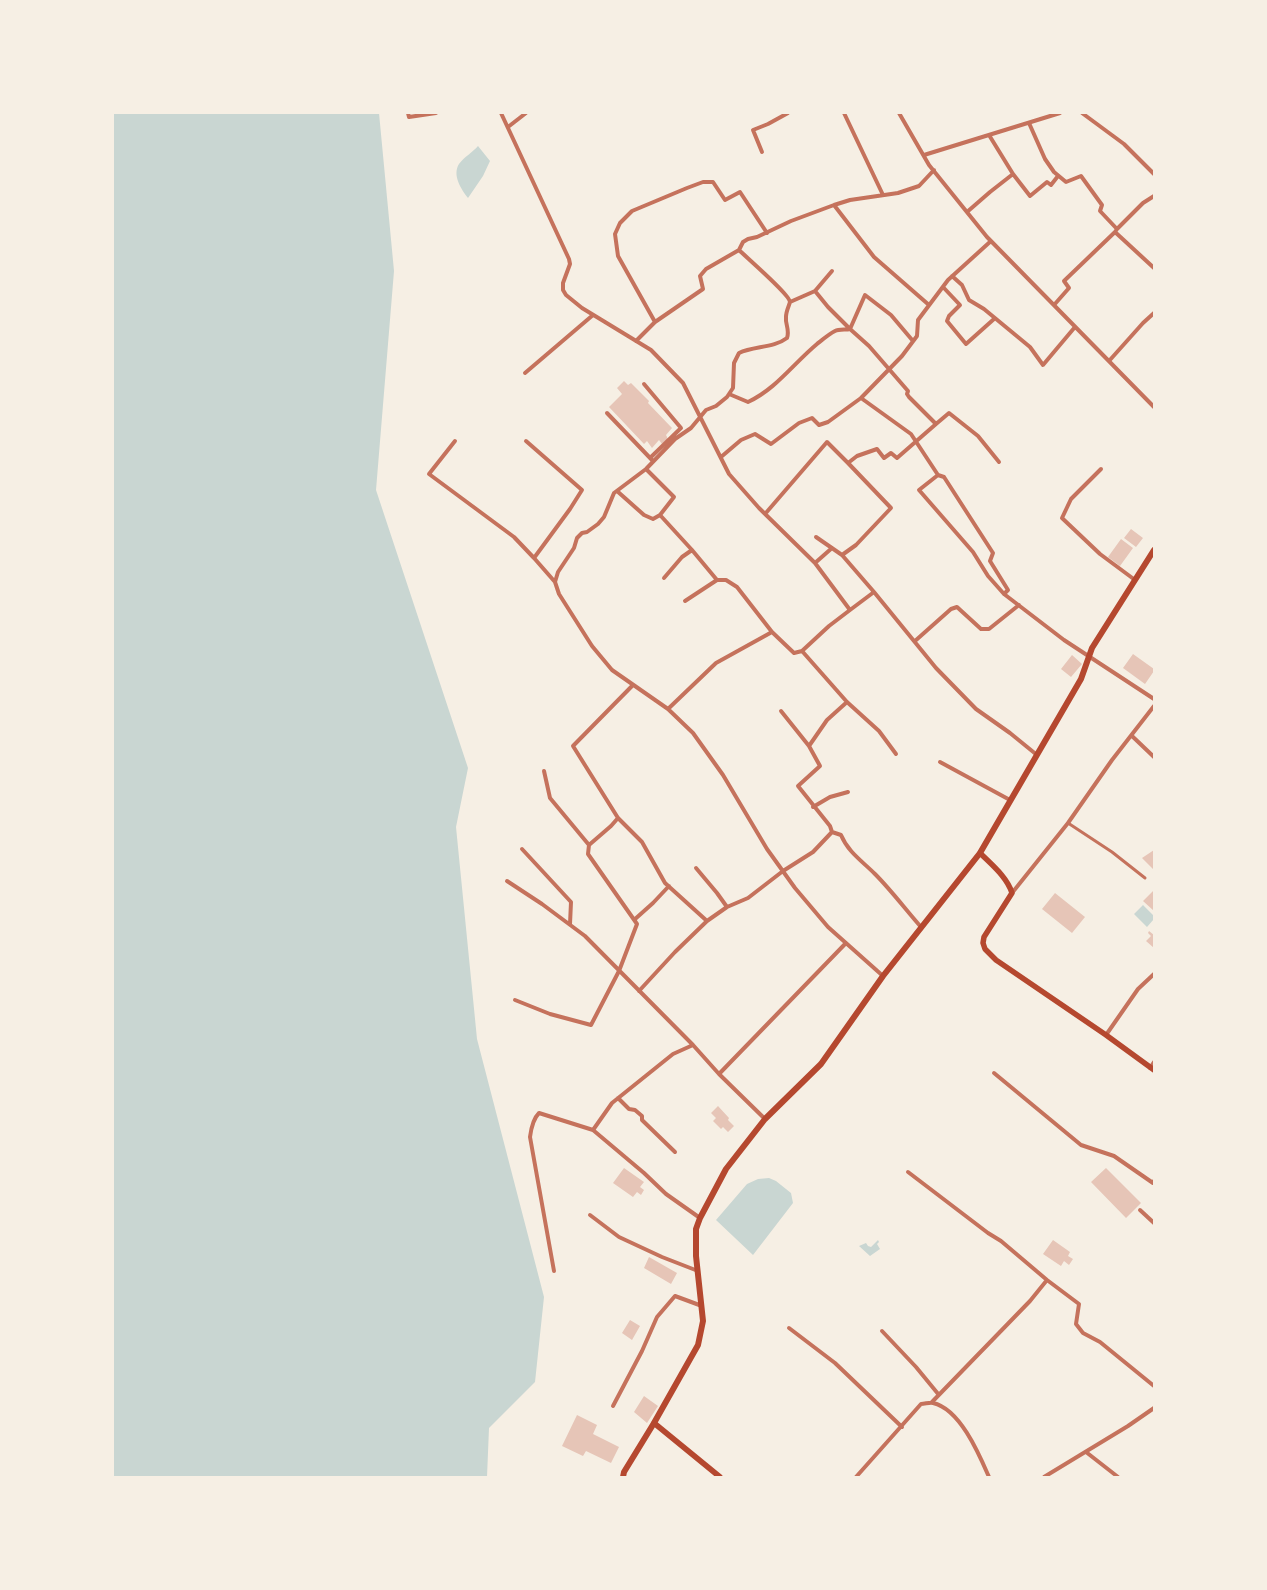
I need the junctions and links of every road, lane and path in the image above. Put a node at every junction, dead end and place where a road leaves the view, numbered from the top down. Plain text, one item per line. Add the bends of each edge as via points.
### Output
1 (408, 113) edge
2 (436, 113) edge
3 (502, 113) edge
4 (526, 113) edge
5 (788, 113) edge
6 (844, 113) edge
7 (899, 113) edge
8 (1060, 113) edge
9 (1082, 113) edge
10 (1029, 123) junction
11 (508, 127) junction
12 (989, 135) junction
13 (762, 152) dead end
14 (924, 156) junction
15 (934, 170) junction
16 (1013, 174) junction
17 (1154, 174) edge
18 (1058, 176) junction
19 (883, 195) junction
20 (1154, 196) edge
21 (834, 205) junction
22 (967, 212) junction
23 (1116, 231) junction
24 (767, 233) junction
25 (991, 241) junction
26 (739, 250) junction
27 (1154, 268) edge
28 (832, 271) dead end
29 (952, 276) junction
30 (943, 287) junction
31 (815, 291) junction
32 (790, 302) junction
33 (929, 305) junction
34 (1054, 305) junction
35 (1154, 313) edge
36 (593, 315) junction
37 (994, 319) junction
38 (655, 322) junction
39 (1075, 327) junction
40 (850, 329) junction
41 (636, 341) junction
42 (914, 341) junction
43 (1109, 361) junction
44 (888, 370) junction
45 (525, 373) dead end
46 (644, 384) dead end
47 (729, 394) junction
48 (861, 398) junction
49 (1154, 407) edge
50 (607, 413) dead end
51 (700, 418) junction
52 (936, 424) junction
53 (916, 440) junction
54 (455, 441) dead end
55 (526, 441) dead end
56 (721, 457) junction
57 (652, 460) junction
58 (999, 462) dead end
59 (848, 463) junction
60 (646, 469) junction
61 (1100, 469) dead end
62 (938, 475) junction
63 (617, 491) junction
64 (765, 514) junction
65 (660, 515) junction
66 (816, 537) dead end
67 (832, 548) junction
68 (692, 550) junction
69 (1154, 550) edge
70 (842, 555) junction
71 (534, 558) junction
72 (815, 563) junction
73 (664, 578) dead end
74 (717, 580) junction
75 (1135, 580) junction
76 (555, 582) junction
77 (874, 592) junction
78 (1004, 594) junction
79 (685, 601) dead end
80 (1019, 605) junction
81 (850, 610) junction
82 (772, 632) junction
83 (915, 641) junction
84 (802, 650) junction
85 (1090, 657) junction
86 (633, 685) junction
87 (1154, 699) edge
88 (847, 702) junction
89 (1154, 706) edge
90 (668, 709) junction
91 (781, 711) dead end
92 (1132, 736) junction
93 (808, 746) junction
94 (896, 754) dead end
95 (1037, 755) junction
96 (1154, 757) edge
97 (940, 762) dead end
98 (544, 771) dead end
99 (848, 792) dead end
100 (1010, 800) junction
101 (814, 807) junction
102 (618, 818) junction
103 (1068, 823) junction
104 (832, 832) junction
105 (589, 845) junction
106 (522, 849) dead end
107 (980, 853) junction
108 (696, 868) dead end
109 (783, 871) junction
110 (1145, 878) dead end
111 (507, 882) dead end
112 (669, 886) junction
113 (1012, 893) junction
114 (727, 907) junction
115 (634, 920) junction
116 (707, 921) junction
117 (570, 924) junction
118 (922, 927) junction
119 (846, 943) junction
120 (619, 971) junction
121 (1154, 974) edge
122 (883, 976) junction
123 (639, 991) junction
124 (515, 1000) dead end
125 (1106, 1035) junction
126 (692, 1045) junction
127 (1154, 1062) edge
128 (1152, 1069) edge
129 (994, 1073) dead end
130 (719, 1074) junction
131 (618, 1098) junction
132 (766, 1119) junction
133 (593, 1130) junction
134 (675, 1152) dead end
135 (908, 1172) dead end
136 (1154, 1181) edge
137 (1140, 1210) dead end
138 (590, 1215) dead end
139 (700, 1218) junction
140 (1154, 1223) edge
141 (554, 1271) dead end
142 (698, 1271) junction
143 (1046, 1280) junction
144 (702, 1306) junction
145 (790, 1328) dead end
146 (882, 1331) dead end
147 (1154, 1386) edge
148 (939, 1395) junction
149 (932, 1402) junction
150 (613, 1406) dead end
151 (1154, 1408) edge
152 (654, 1423) junction
153 (902, 1427) junction
154 (1086, 1452) junction
155 (623, 1474) edge
156 (628, 1477) edge
157 (720, 1477) edge
158 (856, 1477) edge
159 (989, 1477) edge
160 (1044, 1477) edge
161 (1118, 1477) edge

1 - 2 street via 409,117
3 - 11 street
4 - 11 street
5 - 13 street via 754,130
6 - 19 street
7 - 14 street
8 - 10 street
9 - 17 street via 1124,144
10 - 12 street
10 - 18 street via 1045,159
11 - 36 street via 569,259 563,290 570,299
12 - 14 street
12 - 16 street
14 - 15 street
15 - 19 street via 919,186
15 - 22 street
16 - 18 street via 1030,196 1047,182 1051,185
16 - 22 street
18 - 23 street via 1066,182 1081,176 1102,205 1100,212
19 - 21 street
20 - 23 street via 1143,203
21 - 24 street
21 - 33 street via 874,257
22 - 25 street
23 - 27 street
23 - 34 street via 1064,281 1069,288
24 - 26 street via 743,242
24 - 38 street via 740,192 725,200 713,182 703,182 632,211 620,223 615,234 616,247 618,256
25 - 29 street
25 - 34 street
26 - 32 street via 775,283
26 - 38 street via 706,269 700,276 704,289
28 - 31 street
29 - 30 street
29 - 37 street via 970,300
30 - 33 street
30 - 37 street via 960,305 947,321 966,344
31 - 32 street
31 - 40 street
32 - 47 street via 785,318 789,333 787,338 775,345 739,353 734,363 734,381
33 - 42 street via 918,320 917,336
34 - 39 street
35 - 43 street
36 - 41 street
36 - 45 street
37 - 39 street via 1030,347 1043,365
38 - 41 street
39 - 43 street
40 - 42 street via 865,295 891,316
40 - 44 street via 869,346
40 - 47 street via 836,331 821,341 759,397 748,402
41 - 51 street via 650,350 683,383
42 - 44 street
43 - 49 street
44 - 48 street
44 - 52 street via 908,391 909,397
46 - 57 street via 681,428
47 - 51 street via 716,406 706,410
48 - 53 street
48 - 56 street via 828,422 818,425 812,418 799,423 771,444 755,434 742,440
50 - 57 street
51 - 56 street
51 - 57 street
52 - 53 street
52 - 58 street via 949,413 978,436
53 - 59 street via 897,458 891,453 884,458 877,449 857,456
53 - 62 street
54 - 71 street via 429,474 514,537
55 - 71 street via 582,490
56 - 64 street via 729,474
57 - 60 street
59 - 64 street via 827,442
59 - 70 street via 891,508 856,545
60 - 63 street
60 - 65 street via 674,497
61 - 75 street via 1072,499 1062,518 1100,554
62 - 78 street via 944,477 993,552 990,561 1008,590
62 - 78 street via 919,490 973,552 988,576
63 - 65 street via 644,515 653,519
63 - 76 street via 604,517 577,538
64 - 72 street
65 - 68 street
66 - 67 street
67 - 70 street
67 - 72 street
68 - 73 street via 682,557
68 - 74 street
69 - 75 main road
70 - 77 street
71 - 76 street
72 - 81 street
74 - 79 street
74 - 82 street via 726,580 737,586
75 - 85 main road via 1092,648
76 - 86 street via 559,594 592,646 612,670
77 - 81 street
77 - 83 street
78 - 80 street
80 - 83 street via 989,629 981,629 957,607 951,609
80 - 85 street
81 - 84 street
82 - 84 street via 794,653
82 - 90 street via 716,663
83 - 95 street via 936,668 976,709
84 - 88 street
85 - 87 street
85 - 95 main road
86 - 90 street
86 - 102 street via 574,746
88 - 93 street via 827,720
88 - 94 street via 879,731
89 - 92 street
90 - 109 street via 693,733 723,774 767,849
91 - 93 street
92 - 96 street
92 - 103 street
93 - 101 street via 820,766 798,786
95 - 100 main road
97 - 100 street
98 - 105 street via 550,798
99 - 101 street via 830,797
100 - 107 main road
101 - 104 street
102 - 105 street
102 - 112 street via 642,842
103 - 110 street
103 - 113 street
104 - 109 street via 813,852
104 - 118 street via 841,835 852,854 875,874
105 - 115 street via 588,854
106 - 117 street via 572,902
107 - 113 main road via 1005,879
107 - 118 main road
108 - 114 street
109 - 114 street via 748,898
109 - 119 street via 828,927
111 - 117 street
112 - 115 street
112 - 116 street
113 - 125 main road via 984,937 985,949 996,960
114 - 116 street
115 - 120 street via 637,924
116 - 123 street
117 - 120 street
118 - 122 main road
119 - 122 street
119 - 130 street
120 - 123 street
120 - 124 street via 591,1025 550,1014
121 - 125 street via 1138,989
122 - 132 main road via 821,1064
123 - 126 street
125 - 128 main road
126 - 130 street
126 - 131 street via 673,1054
127 - 128 street
129 - 136 street via 1081,1146 1114,1156 1153,1183
130 - 132 street
131 - 133 street
131 - 134 street via 629,1109 642,1116 642,1120
132 - 139 main road via 726,1169
133 - 139 street via 666,1194
133 - 141 street via 539,1113 531,1129 530,1137
135 - 143 street via 1001,1241
137 - 140 street
138 - 142 street via 619,1237
139 - 142 main road via 696,1229
142 - 144 main road
143 - 147 street via 1079,1304 1076,1324 1083,1333 1100,1342
143 - 148 street via 1030,1301
144 - 150 street via 676,1296 657,1317
144 - 152 main road via 704,1321 698,1345
145 - 153 street via 835,1363
146 - 148 street
148 - 149 street
149 - 153 street via 922,1404
149 - 159 street via 949,1410 964,1430
151 - 154 street
152 - 155 main road
152 - 157 main road
153 - 158 street
154 - 160 street
154 - 161 street
155 - 156 street

